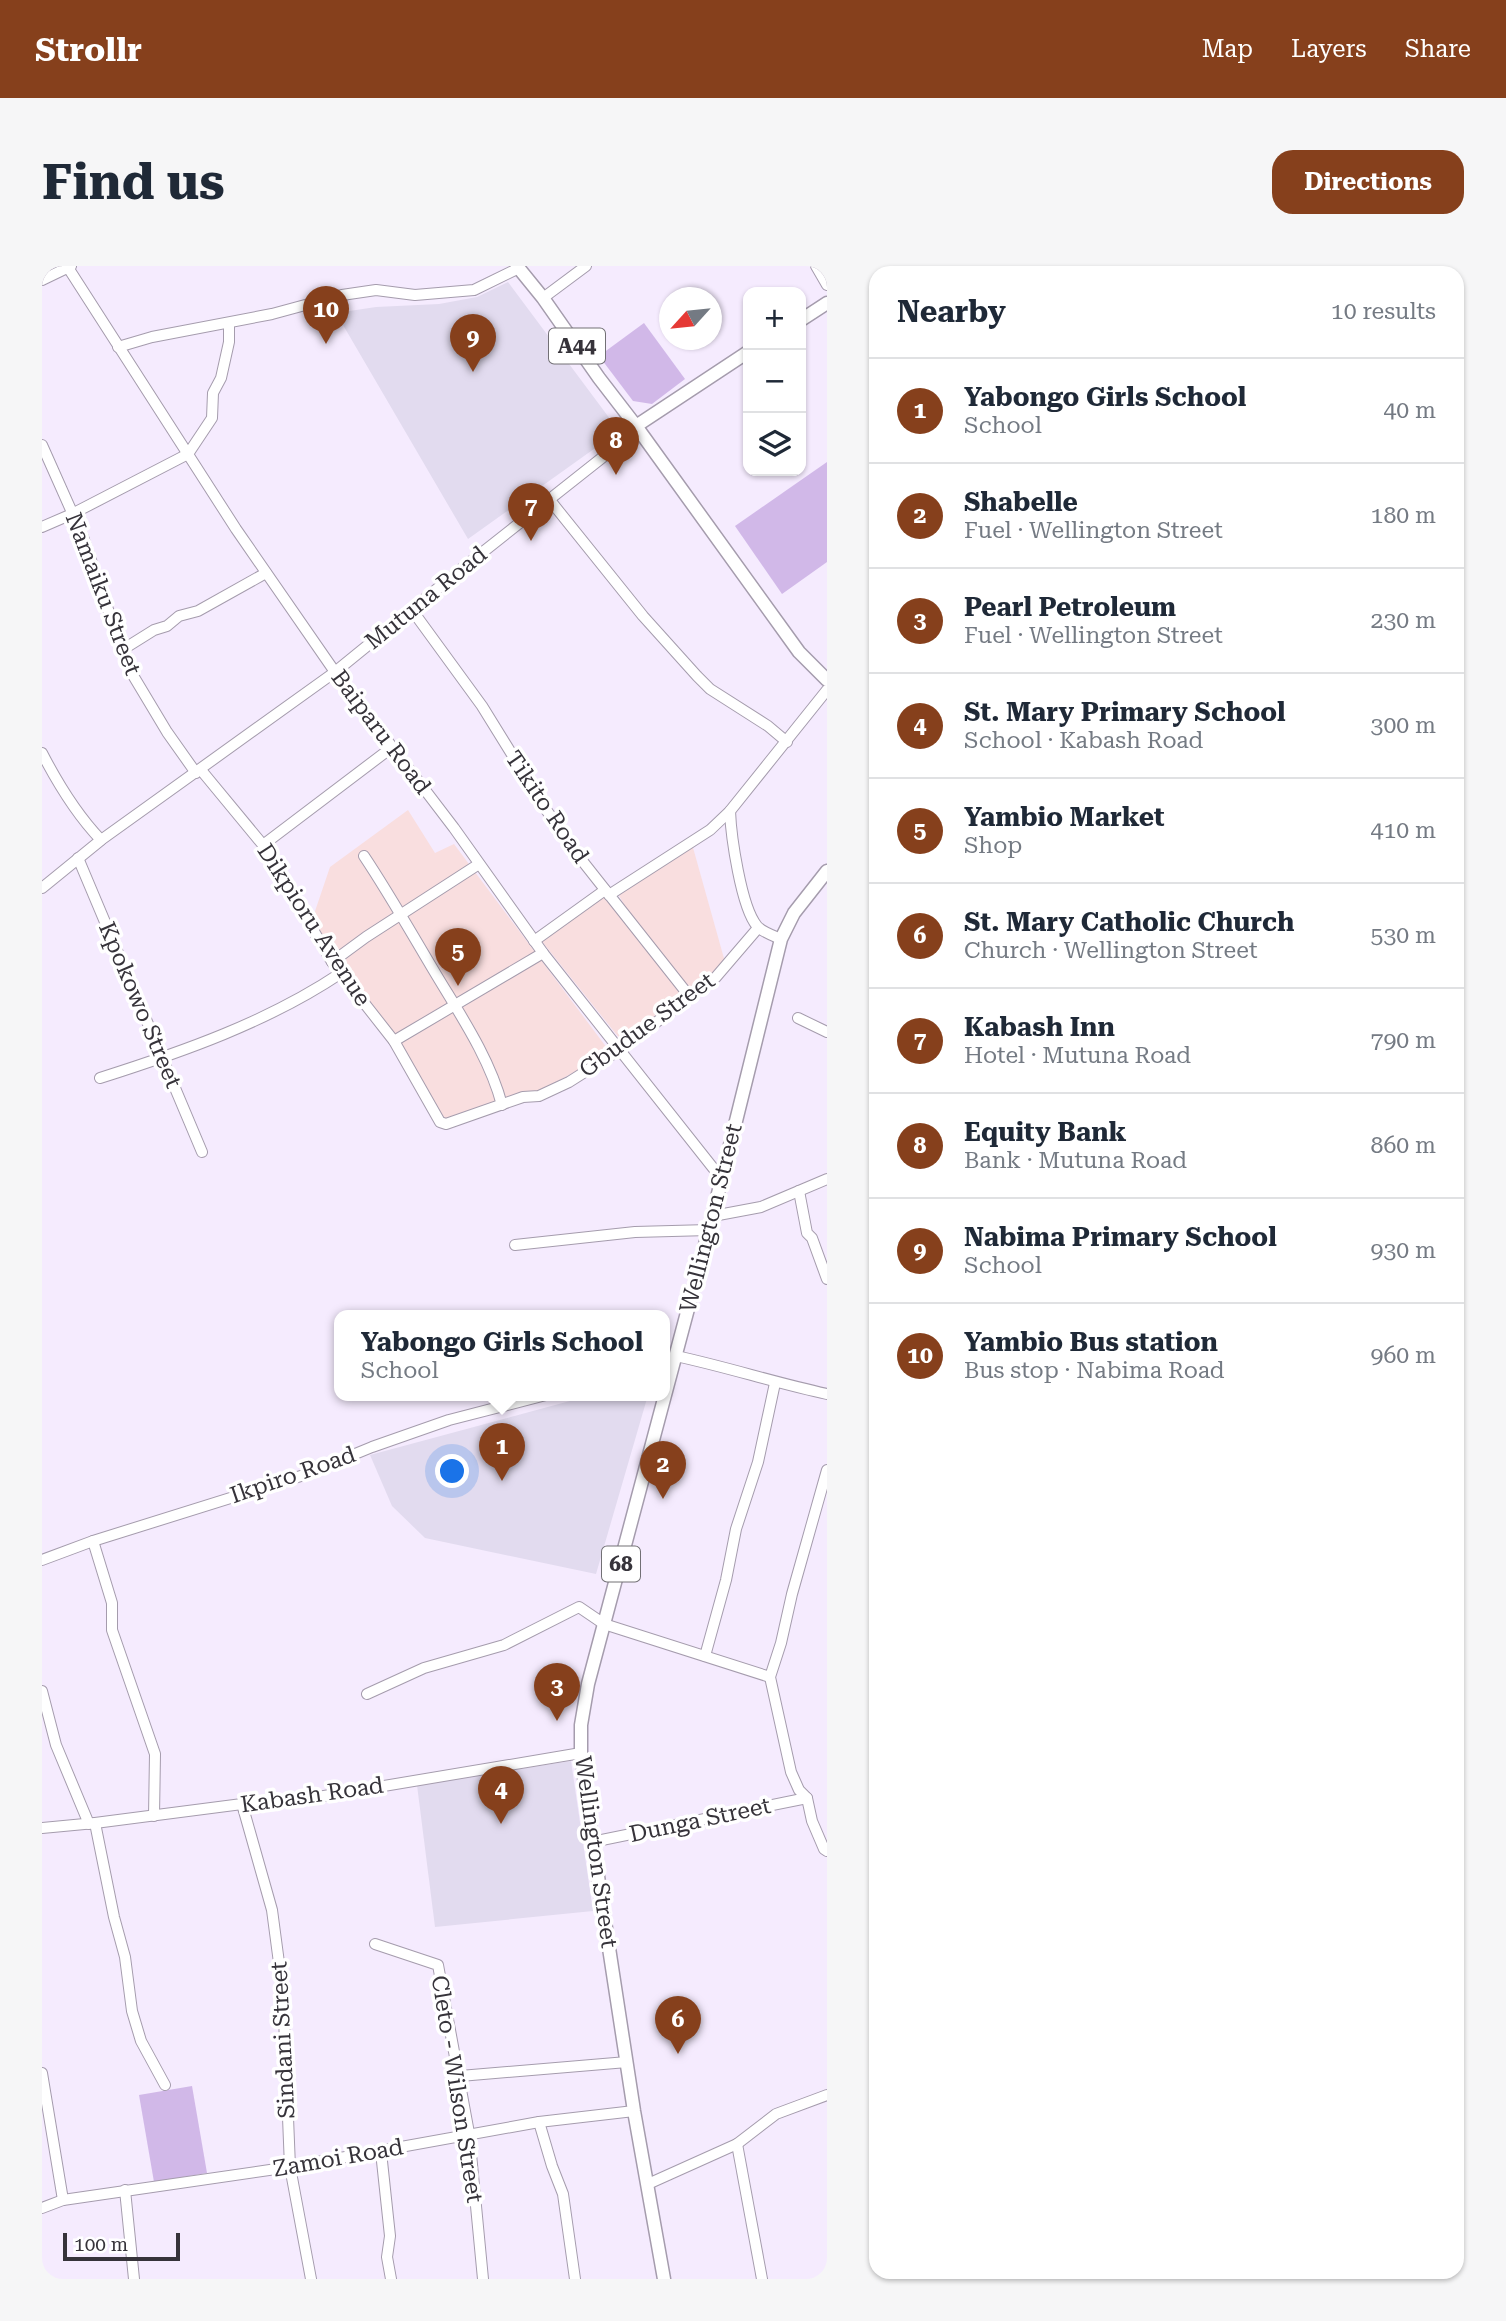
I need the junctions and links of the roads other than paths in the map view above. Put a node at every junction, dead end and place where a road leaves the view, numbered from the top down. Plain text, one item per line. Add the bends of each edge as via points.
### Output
1 (586, 266) edge
2 (816, 266) edge
3 (69, 267) edge
4 (518, 267) edge
5 (42, 280) edge
6 (827, 285) edge
7 (543, 298) junction
8 (827, 303) edge
9 (806, 317) edge
10 (229, 323) junction
11 (118, 347) junction
12 (743, 355) edge
13 (636, 426) junction
14 (42, 445) edge
15 (188, 454) junction
16 (549, 499) junction
17 (72, 514) junction
18 (42, 527) edge
19 (266, 573) junction
20 (412, 610) junction
21 (122, 650) junction
22 (335, 673) junction
23 (827, 680) edge
24 (827, 690) edge
25 (787, 742) junction
26 (391, 748) junction
27 (42, 753) edge
28 (199, 771) junction
29 (730, 811) junction
30 (101, 840) junction
31 (263, 845) junction
32 (364, 856) dead end
33 (78, 858) junction
34 (479, 864) junction
35 (827, 871) edge
36 (42, 888) edge
37 (607, 892) junction
38 (402, 914) junction
39 (758, 928) junction
40 (781, 939) junction
41 (534, 941) junction
42 (543, 953) junction
43 (332, 962) junction
44 (341, 973) junction
45 (690, 997) junction
46 (454, 1005) junction
47 (798, 1018) dead end
48 (827, 1032) edge
49 (394, 1041) junction
50 (621, 1049) junction
51 (163, 1058) junction
52 (100, 1079) dead end
53 (502, 1105) junction
54 (440, 1122) joint
55 (202, 1152) dead end
56 (721, 1178) junction
57 (827, 1179) edge
58 (799, 1191) junction
59 (713, 1216) junction
60 (709, 1230) junction
61 (515, 1245) dead end
62 (827, 1279) edge
63 (676, 1356) junction
64 (670, 1375) edge
65 (775, 1383) junction
66 (827, 1394) edge
67 (523, 1401) edge
68 (663, 1401) edge
69 (827, 1470) edge
70 (93, 1541) junction
71 (42, 1560) edge
72 (604, 1624) junction
73 (705, 1656) junction
74 (769, 1677) junction
75 (42, 1691) edge
76 (368, 1694) dead end
77 (581, 1753) junction
78 (807, 1798) junction
79 (242, 1804) junction
80 (154, 1816) junction
81 (92, 1824) junction
82 (42, 1828) edge
83 (592, 1842) junction
84 (827, 1852) edge
85 (375, 1944) dead end
86 (627, 2062) junction
87 (42, 2073) edge
88 (460, 2076) junction
89 (166, 2085) dead end
90 (827, 2096) edge
91 (634, 2111) junction
92 (539, 2122) junction
93 (469, 2133) junction
94 (737, 2144) junction
95 (381, 2152) junction
96 (290, 2167) junction
97 (648, 2184) junction
98 (125, 2190) junction
99 (63, 2200) junction
100 (42, 2208) edge
101 (134, 2279) edge
102 (311, 2279) edge
103 (391, 2279) edge
104 (483, 2279) edge
105 (575, 2279) edge
106 (664, 2279) edge
107 (762, 2279) edge

1 - 7 street
2 - 6 street
3 - 5 street
3 - 11 street, Baiparu Road
4 - 7 main road, A44
4 - 10 street via 474,290 415,295 376,290
7 - 13 main road, A44
8 - 9 main road
10 - 11 street
10 - 15 street via 212,418
11 - 15 street, Baiparu Road
12 - 13 main road
13 - 16 street, Mutuna Road
13 - 23 main road via 799,652
14 - 17 street, Namaiku Street
15 - 17 street
15 - 19 street, Baiparu Road
16 - 20 street, Mutuna Road
16 - 25 street via 697,676
17 - 18 street
17 - 21 street, Namaiku Street
19 - 21 street
19 - 22 street, Baiparu Road
20 - 22 street, Mutuna Road
20 - 37 street, Tikito Road
21 - 28 street, Namaiku Street via 147,699
22 - 26 street, Baiparu Road
22 - 28 street, Mutuna Road
24 - 25 street
25 - 29 street
26 - 31 street
26 - 34 street, Baiparu Road
27 - 30 street via 83,822
28 - 30 street, Mutuna Road
28 - 31 street, Dikpioru Avenue
29 - 37 street via 710,830
29 - 39 street via 746,902
30 - 33 street, Mutuna Road
31 - 43 street, Dikpioru Avenue
32 - 38 street
33 - 36 street, Mutuna Road
33 - 51 street, Kpokowo Street
34 - 38 street
34 - 41 street, Baiparu Road
35 - 40 main road, Wellington Street / 68 via 794,913
37 - 41 street
37 - 45 street, Tikito Road
38 - 43 street
38 - 46 street
39 - 40 street
39 - 45 street, Gbudue Street via 716,977
40 - 56 main road, Wellington Street / 68
41 - 42 street, Baiparu Road
42 - 46 street
42 - 50 street, Baiparu Road
43 - 44 street, Dikpioru Avenue
44 - 49 street, Dikpioru Avenue
44 - 51 street via 268,1014
45 - 50 street, Gbudue Street
46 - 49 street
46 - 53 street via 490,1071
47 - 48 street
49 - 54 street, Dikpioru Avenue
50 - 53 street, Gbudue Street via 569,1082 539,1096
50 - 56 street, Baiparu Road
51 - 52 street
51 - 55 street, Kpokowo Street
53 - 54 street, Gbudue Street via 446,1124
56 - 59 main road, Wellington Street / 68
57 - 58 street
58 - 59 street via 761,1207
58 - 62 street via 807,1233
59 - 60 main road, Wellington Street / 68
60 - 61 street via 635,1232
60 - 63 main road, Wellington Street / 68
63 - 64 main road, Wellington Street / 68
63 - 65 street via 734,1368
65 - 66 street
65 - 73 street
67 - 70 street, Ikpiro Road via 449,1420 304,1475
68 - 72 main road, Wellington Street / 68
69 - 74 street
70 - 71 street, Ikpiro Road
70 - 80 street via 112,1603 112,1630 155,1754
72 - 73 street
72 - 76 street via 579,1606 504,1645 424,1668
72 - 77 main road, Wellington Street / 68 via 588,1684
73 - 74 street
74 - 78 street via 791,1772
75 - 81 street via 56,1745
77 - 79 street, Kabash Road via 306,1799
77 - 83 main road, Wellington Street / 68
78 - 83 street, Dunga Street
78 - 84 street
79 - 80 street, Kabash Road
79 - 96 street, Sindani Street via 272,1910 283,1993
80 - 81 street, Kabash Road
81 - 82 street, Kabash Road
81 - 89 street via 125,1956 132,2011 141,2041
83 - 86 main road, Wellington Street / 68
85 - 88 street, Cleto - Wilson Street via 438,1965
86 - 88 street
86 - 91 main road, Wellington Street / 68
87 - 99 street
88 - 93 street, Cleto - Wilson Street
90 - 94 street via 776,2114
91 - 92 street, Zamoi Road
91 - 97 main road, Wellington Street / 68
92 - 93 street, Zamoi Road
92 - 105 street via 564,2194
93 - 95 street, Zamoi Road
93 - 104 street, Cleto - Wilson Street
94 - 97 street
94 - 107 street
95 - 96 street, Zamoi Road
95 - 103 street
96 - 98 street, Zamoi Road
96 - 102 street, Sindani Street
97 - 106 main road, Wellington Street / 68
98 - 99 street, Zamoi Road
98 - 101 street
99 - 100 street, Zamoi Road

